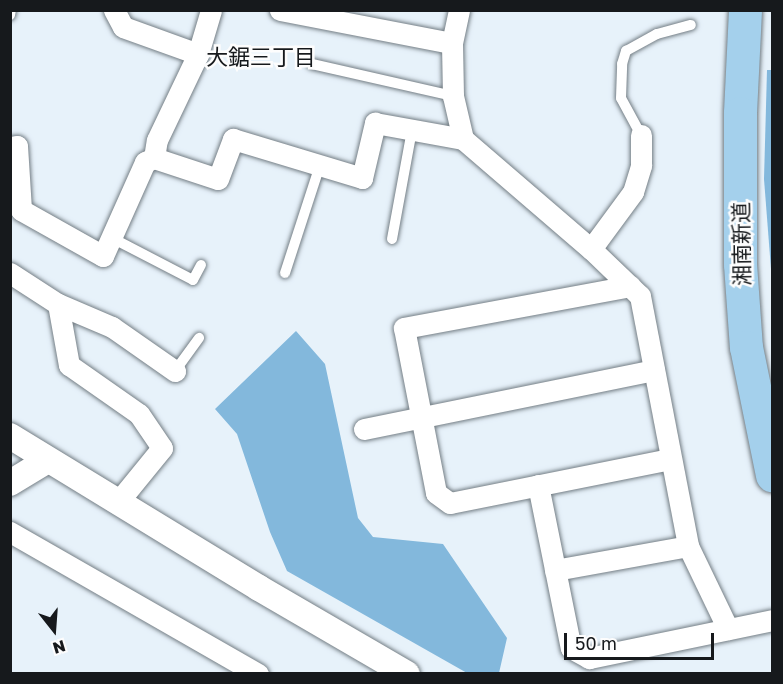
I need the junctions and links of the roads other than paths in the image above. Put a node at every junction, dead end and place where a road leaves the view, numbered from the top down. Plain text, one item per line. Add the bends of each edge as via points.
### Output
1 (11, 10) edge
2 (114, 10) edge
3 (211, 10) edge
4 (280, 10) edge
5 (459, 10) edge
6 (745, 10) edge
7 (10, 15) edge
8 (691, 26) dead end
9 (452, 43) junction
10 (198, 54) junction
11 (312, 64) dead end
12 (453, 96) junction
13 (412, 130) junction
14 (641, 135) joint
15 (463, 139) junction
16 (10, 147) edge
17 (154, 158) junction
18 (320, 165) junction
19 (112, 238) junction
20 (392, 239) dead end
21 (591, 249) junction
22 (201, 265) dead end
23 (10, 273) edge
24 (285, 273) dead end
25 (630, 286) junction
26 (58, 304) junction
27 (199, 338) dead end
28 (654, 370) junction
29 (175, 371) joint
30 (422, 417) junction
31 (364, 429) dead end
32 (10, 436) edge
33 (671, 459) junction
34 (48, 460) junction
35 (772, 475) edge
36 (10, 483) edge
37 (538, 485) junction
38 (118, 502) junction
39 (10, 532) edge
40 (688, 546) junction
41 (555, 570) junction
42 (772, 620) edge
43 (728, 629) junction
44 (258, 674) edge
45 (407, 674) edge

1 - 7 lane
2 - 10 street via 123,27
3 - 10 street
4 - 9 street
5 - 9 street
6 - 35 main road, 湘南新道 via 740,264 746,347
8 - 14 lane via 657,34 626,51 621,98
9 - 12 street
10 - 17 street via 157,140
11 - 12 lane
12 - 15 street
13 - 15 street
13 - 18 street via 375,123 362,178
13 - 20 lane
14 - 21 street via 641,165 633,192
15 - 21 street
16 - 19 street via 17,146 21,210 103,256
17 - 18 street via 218,178 233,139
17 - 19 street via 145,162
18 - 24 lane
19 - 22 lane via 193,280
21 - 25 street
23 - 26 street
25 - 28 street via 640,296
25 - 30 street via 404,328
26 - 29 street via 112,327
26 - 38 street via 69,365 139,414 162,448
27 - 29 lane
28 - 30 street
28 - 33 street
30 - 31 street
30 - 37 street via 436,493 450,503
32 - 34 street
33 - 37 street
33 - 40 street
34 - 36 street
34 - 38 street
37 - 41 street
38 - 45 street
39 - 44 street
40 - 41 street
40 - 43 street
41 - 43 street via 571,648 589,658
42 - 43 street

